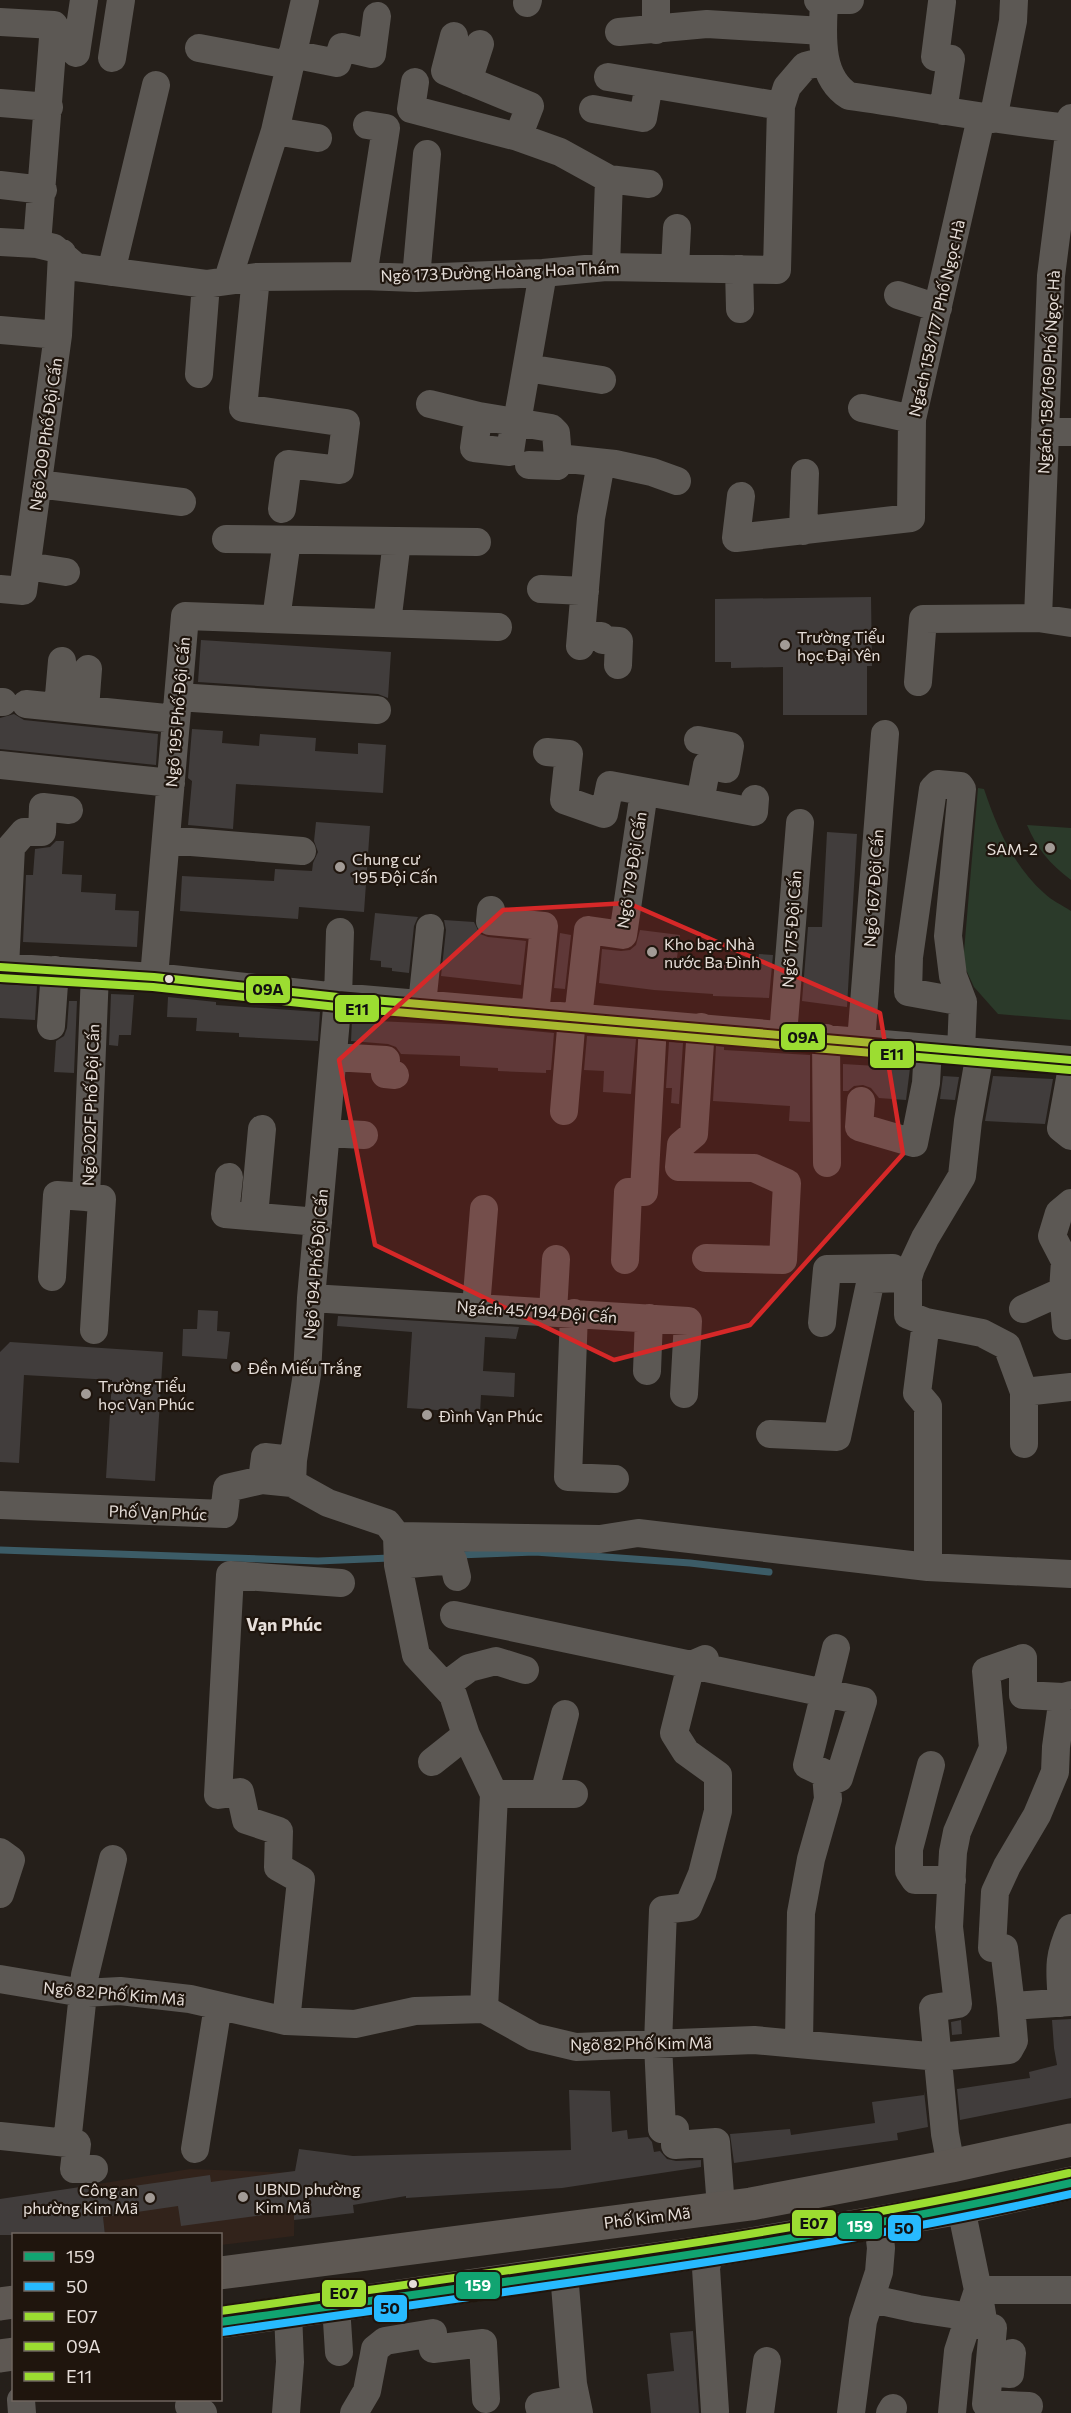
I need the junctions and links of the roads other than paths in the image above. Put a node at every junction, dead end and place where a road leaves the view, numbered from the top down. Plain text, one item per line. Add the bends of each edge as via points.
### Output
1 (121, 0) edge
2 (305, 0) edge
3 (656, 0) edge
4 (818, 0) edge
5 (824, 0) edge
6 (850, 0) edge
7 (1014, 0) edge
8 (942, 2) dead end
9 (82, 13) edge
10 (377, 16) dead end
11 (0, 22) edge
12 (656, 30) junction
13 (823, 31) junction
14 (619, 32) dead end
15 (467, 40) dead end
16 (199, 48) dead end
17 (75, 53) dead end
18 (291, 59) junction
19 (824, 61) junction
20 (608, 77) dead end
21 (415, 82) dead end
22 (649, 84) junction
23 (156, 85) dead end
24 (0, 103) edge
25 (781, 106) junction
26 (49, 107) junction
27 (593, 109) dead end
28 (943, 111) junction
29 (987, 118) junction
30 (367, 125) dead end
31 (1071, 125) edge
32 (275, 131) junction
33 (518, 137) junction
34 (318, 138) dead end
35 (427, 154) dead end
36 (609, 179) junction
37 (649, 184) dead end
38 (0, 185) edge
39 (43, 190) junction
40 (677, 228) dead end
41 (0, 242) edge
42 (50, 249) junction
43 (606, 267) junction
44 (675, 267) junction
45 (739, 269) junction
46 (111, 272) junction
47 (543, 273) junction
48 (363, 276) junction
49 (416, 278) junction
50 (230, 280) junction
51 (898, 295) dead end
52 (938, 308) junction
53 (740, 309) dead end
54 (0, 330) edge
55 (58, 334) junction
56 (527, 368) junction
57 (199, 374) dead end
58 (602, 380) dead end
59 (430, 404) dead end
60 (862, 408) dead end
61 (912, 419) junction
62 (517, 422) junction
63 (1058, 431) edge
64 (474, 445) dead end
65 (558, 458) junction
66 (601, 463) junction
67 (529, 465) dead end
68 (663, 468) dead end
69 (805, 473) dead end
70 (38, 484) junction
71 (741, 496) dead end
72 (182, 502) dead end
73 (282, 509) dead end
74 (803, 531) junction
75 (226, 539) dead end
76 (287, 540) junction
77 (397, 541) junction
78 (477, 542) dead end
79 (27, 566) junction
80 (66, 572) dead end
81 (542, 588) dead end
82 (0, 589) edge
83 (585, 591) junction
84 (1038, 618) junction
85 (276, 619) junction
86 (387, 623) junction
87 (1071, 623) edge
88 (498, 627) dead end
89 (75, 665) dead end
90 (618, 665) dead end
91 (918, 682) dead end
92 (10, 702) edge
93 (71, 708) junction
94 (177, 708) junction
95 (377, 710) dead end
96 (885, 734) dead end
97 (698, 740) dead end
98 (547, 752) dead end
99 (0, 765) edge
100 (171, 783) junction
101 (644, 792) junction
102 (755, 799) dead end
103 (700, 802) junction
104 (69, 810) dead end
105 (800, 823) dead end
106 (166, 840) junction
107 (302, 851) dead end
108 (491, 910) dead end
109 (430, 928) dead end
110 (340, 932) dead end
111 (3, 967) edge
112 (55, 970) junction
113 (95, 973) junction
114 (154, 977) junction
115 (338, 997) junction
116 (963, 1002) junction
117 (422, 1004) junction
118 (559, 1016) junction
119 (653, 1024) junction
120 (51, 1026) dead end
121 (702, 1027) junction
122 (783, 1035) junction
123 (826, 1038) junction
124 (861, 1042) junction
125 (928, 1048) junction
126 (970, 1052) junction
127 (333, 1057) junction
128 (1071, 1060) edge
129 (1071, 1073) edge
130 (395, 1075) dead end
131 (861, 1101) dead end
132 (555, 1105) dead end
133 (262, 1129) dead end
134 (326, 1133) junction
135 (364, 1135) dead end
136 (1071, 1136) edge
137 (827, 1163) dead end
138 (229, 1177) dead end
139 (86, 1197) junction
140 (1071, 1203) edge
141 (484, 1209) dead end
142 (254, 1216) junction
143 (318, 1222) junction
144 (706, 1258) dead end
145 (556, 1259) dead end
146 (625, 1260) dead end
147 (909, 1273) junction
148 (52, 1277) dead end
149 (1067, 1292) edge
150 (311, 1298) junction
151 (476, 1307) junction
152 (1023, 1309) dead end
153 (564, 1312) junction
154 (649, 1318) junction
155 (926, 1322) junction
156 (822, 1323) dead end
157 (1066, 1326) dead end
158 (94, 1330) dead end
159 (647, 1371) dead end
160 (1071, 1387) edge
161 (1024, 1392) junction
162 (684, 1394) dead end
163 (770, 1434) dead end
164 (1024, 1444) dead end
165 (292, 1471) junction
166 (615, 1479) dead end
167 (0, 1505) edge
168 (397, 1536) junction
169 (398, 1565) junction
170 (928, 1567) junction
171 (1071, 1574) edge
172 (457, 1577) dead end
173 (341, 1583) dead end
174 (454, 1615) dead end
175 (836, 1648) dead end
176 (698, 1662) junction
177 (525, 1670) dead end
178 (445, 1686) junction
179 (825, 1693) junction
180 (1067, 1696) edge
181 (565, 1714) dead end
182 (466, 1735) junction
183 (432, 1762) dead end
184 (931, 1765) dead end
185 (827, 1783) junction
186 (494, 1794) junction
187 (544, 1794) junction
188 (574, 1794) dead end
189 (0, 1852) edge
190 (113, 1859) dead end
191 (952, 1880) junction
192 (0, 1894) edge
193 (1071, 1928) edge
194 (0, 1979) edge
195 (83, 1993) junction
196 (1067, 2003) edge
197 (218, 2006) junction
198 (1011, 2006) junction
199 (484, 2008) junction
200 (286, 2021) junction
201 (799, 2043) junction
202 (658, 2044) junction
203 (939, 2057) junction
204 (0, 2136) edge
205 (1071, 2140) edge
206 (68, 2143) junction
207 (195, 2149) dead end
208 (951, 2166) junction
209 (94, 2169) dead end
210 (1071, 2183) edge
211 (722, 2207) junction
212 (961, 2208) junction
213 (878, 2223) junction
214 (710, 2251) junction
215 (222, 2273) edge
216 (564, 2273) junction
217 (978, 2290) junction
218 (1071, 2290) edge
219 (430, 2292) junction
220 (872, 2299) junction
221 (336, 2306) junction
222 (288, 2312) junction
223 (971, 2317) junction
224 (222, 2322) edge
225 (433, 2350) junction
226 (339, 2352) dead end
227 (1012, 2354) dead end
228 (767, 2361) dead end
229 (989, 2372) junction
230 (486, 2399) dead end
231 (578, 2406) edge
232 (1029, 2406) dead end
233 (715, 2411) dead end
234 (285, 2413) edge
235 (354, 2413) edge
236 (541, 2413) edge
237 (760, 2413) edge
238 (851, 2413) edge
239 (952, 2413) edge

1 - 9 street via 114,45
2 - 18 street
3 - 12 street
4 - 5 street
5 - 6 street
5 - 13 street
7 - 29 street, Ngách 158/177 Phố Ngọc Hà via 1013,21
8 - 28 street via 935,57 951,59
9 - 17 street
10 - 18 street via 372,54 342,47 337,63
11 - 26 street, Ngõ 209 Phố Đội Cấn via 54,25
12 - 13 street via 707,24
12 - 14 street
13 - 19 street
15 - 33 street via 444,71 468,81 534,95
16 - 18 street
18 - 32 street
19 - 25 street, Ngõ 173 Đường Hoàng Hoa Thám via 805,66 787,87
19 - 28 street via 849,96
20 - 22 street
21 - 33 street via 411,109
22 - 25 street
22 - 27 street via 643,118
23 - 46 street
24 - 26 street
25 - 45 street, Ngõ 173 Đường Hoàng Hoa Thám via 777,270
26 - 39 street, Ngõ 209 Phố Đội Cấn
28 - 29 street
29 - 31 street
29 - 52 street, Ngách 158/177 Phố Ngọc Hà
30 - 48 street via 386,128
31 - 63 street, Ngách 158/169 Phố Ngọc Hà via 1051,276
32 - 34 street
32 - 50 street
33 - 36 street via 560,152
35 - 49 street
36 - 37 street
36 - 43 street
38 - 39 street
39 - 42 street, Ngõ 209 Phố Đội Cấn
40 - 44 street
41 - 42 street, Ngõ 173 Đường Hoàng Hoa Thám
42 - 46 street, Ngõ 173 Đường Hoàng Hoa Thám via 75,267
42 - 55 street, Ngõ 209 Phố Đội Cấn
43 - 44 street, Ngõ 173 Đường Hoàng Hoa Thám
43 - 47 street, Ngõ 173 Đường Hoàng Hoa Thám
44 - 45 street, Ngõ 173 Đường Hoàng Hoa Thám
45 - 53 street
46 - 50 street, Ngõ 173 Đường Hoàng Hoa Thám
47 - 49 street, Ngõ 173 Đường Hoàng Hoa Thám
47 - 56 street
48 - 49 street, Ngõ 173 Đường Hoàng Hoa Thám
48 - 50 street, Ngõ 173 Đường Hoàng Hoa Thám
50 - 57 street
50 - 73 street via 243,408 346,423 340,470 288,464
51 - 52 street
52 - 61 street, Ngách 158/177 Phố Ngọc Hà
54 - 55 street
55 - 70 street, Ngõ 209 Phố Đội Cấn
56 - 58 street
56 - 62 street
59 - 62 street
60 - 61 street
61 - 74 street, Ngách 158/177 Phố Ngọc Hà via 911,518
62 - 64 street via 510,452
62 - 65 street via 551,428 556,433
63 - 84 street, Ngách 158/169 Phố Ngọc Hà
65 - 66 street
65 - 67 street via 557,466
66 - 68 street
66 - 83 street via 591,518
69 - 74 street
70 - 72 street
70 - 79 street, Ngõ 209 Phố Đội Cấn
71 - 74 street, Ngách 158/177 Phố Ngọc Hà via 736,538
75 - 76 street
76 - 77 street
76 - 85 street
77 - 78 street
77 - 86 street
79 - 80 street
79 - 82 street, Ngõ 209 Phố Đội Cấn via 23,591
81 - 83 street
83 - 90 street via 581,641 601,636 603,640 619,641
84 - 87 street
84 - 91 street via 923,619
85 - 86 street, Ngõ 195 Phố Đội Cấn
85 - 94 street, Ngõ 195 Phố Đội Cấn via 185,616
86 - 88 street, Ngõ 195 Phố Đội Cấn
89 - 93 street
92 - 93 street
93 - 94 street
94 - 95 street
94 - 100 street, Ngõ 195 Phố Đội Cấn
96 - 124 street, Ngõ 167 Đội Cấn
97 - 103 street via 730,746 726,769 707,765
98 - 101 street via 569,754 564,800 604,814 610,785
99 - 100 street
100 - 106 street, Ngõ 195 Phố Đội Cấn
101 - 103 street
101 - 118 street, Ngõ 179 Đội Cấn via 623,935 588,930
102 - 103 street via 754,812
104 - 111 street via 43,807 42,832 24,832 11,847
105 - 122 street, Ngõ 175 Đội Cấn
106 - 107 street
106 - 114 street, Ngõ 195 Phố Đội Cấn
108 - 118 street via 490,921 544,926
109 - 117 street
110 - 115 street, Ngõ 194 Phố Đội Cấn
111 - 112 street
112 - 113 street
112 - 120 street
113 - 114 street
113 - 139 street, Ngõ 202F Phố Đội Cấn
114 - 115 street
115 - 117 street
115 - 127 street, Ngõ 194 Phố Đội Cấn
116 - 116 street via 908,992 909,957 933,789 938,784 962,789 948,936 953,976
116 - 126 street
117 - 118 street
118 - 119 street
118 - 132 street
119 - 121 street
119 - 146 street via 644,1192 628,1191
121 - 122 street
121 - 144 street via 694,1134 681,1145 679,1167 754,1168 787,1183 783,1260
122 - 123 street
123 - 124 street
123 - 137 street
124 - 125 street
125 - 126 street
125 - 131 street via 926,1083 914,1143 859,1127
126 - 128 street
126 - 147 street via 962,1176
127 - 130 street via 386,1060 385,1074
127 - 134 street, Ngõ 194 Phố Đội Cấn
129 - 136 street via 1061,1128
133 - 142 street
134 - 135 street
134 - 143 street, Ngõ 194 Phố Đội Cấn
138 - 142 street via 225,1214
139 - 148 street via 57,1195
139 - 158 street, Ngõ 202F Phố Đội Cấn via 102,1199
140 - 149 street via 1059,1213 1052,1236 1065,1261
141 - 151 street
142 - 143 street
143 - 150 street, Ngõ 194 Phố Đội Cấn
145 - 153 street
147 - 155 street via 908,1315
147 - 156 street via 827,1269
147 - 163 street via 871,1279 837,1437
149 - 152 street
149 - 157 street
150 - 151 street, Ngách 45/194 Đội Cấn
150 - 165 street, Ngõ 194 Phố Đội Cấn via 307,1374
151 - 153 street, Ngách 45/194 Đội Cấn
153 - 154 street, Ngách 45/194 Đội Cấn
153 - 166 street via 568,1477
154 - 159 street
154 - 162 street, Ngách 45/194 Đội Cấn via 688,1321
155 - 161 street via 982,1333 1007,1346
155 - 170 street via 917,1393 928,1406
160 - 161 street
161 - 164 street
165 - 167 street, Phố Vạn Phúc via 227,1488 224,1514
165 - 168 street via 328,1503 387,1523
168 - 169 street
168 - 170 street via 600,1539 647,1534
169 - 172 street via 453,1560
169 - 178 street via 416,1655
170 - 171 street
173 - 200 street via 230,1575 218,1795 240,1792 246,1820 279,1831 278,1867 301,1880
174 - 176 street
175 - 179 street
176 - 179 street
176 - 202 street via 674,1733 686,1752 718,1776 718,1811 702,1874 688,1907 663,1910
177 - 178 street via 496,1661 469,1668
178 - 182 street via 453,1695
179 - 185 street via 807,1765 826,1774
179 - 185 street via 862,1701 839,1778
180 - 191 street via 1023,1695 1023,1658 986,1671 993,1748 957,1832
180 - 198 street via 1055,1772 1037,1815 995,1892 992,1948 1004,1948
181 - 187 street
182 - 183 street
182 - 186 street
184 - 191 street via 909,1849 909,1871 915,1880
185 - 201 street via 828,1799 801,1913
186 - 187 street
186 - 199 street
187 - 188 street
189 - 192 street via 11,1860
190 - 195 street
191 - 203 street via 949,1926 958,2004 933,2008
193 - 196 street via 1061,1950 1060,1967
194 - 195 street, Ngõ 82 Phố Kim Mã
195 - 197 street, Ngõ 82 Phố Kim Mã via 120,1991
195 - 206 street
196 - 198 street
197 - 200 street, Ngõ 82 Phố Kim Mã
197 - 207 street
198 - 203 street, Ngõ 82 Phố Kim Mã via 1014,2041 1009,2050
199 - 200 street, Ngõ 82 Phố Kim Mã via 416,2011 355,2024
199 - 202 street, Ngõ 82 Phố Kim Mã via 552,2043 576,2047
201 - 202 street, Ngõ 82 Phố Kim Mã via 754,2040
201 - 203 street, Ngõ 82 Phố Kim Mã
202 - 211 street via 662,2129 675,2129 675,2145 716,2142
203 - 208 street
204 - 206 street
205 - 208 main road, Phố Kim Mã
206 - 209 street via 77,2144 74,2169
208 - 211 main road, Phố Kim Mã
208 - 212 main road
210 - 212 main road
211 - 215 main road, Phố Kim Mã
212 - 213 main road
212 - 217 street
213 - 214 main road
213 - 220 street via 881,2248
214 - 216 main road
214 - 233 street via 706,2268
216 - 219 main road
216 - 231 street
217 - 218 street
217 - 223 street
217 - 229 street via 984,2326 993,2328
219 - 221 main road
219 - 225 street
220 - 223 street
220 - 238 street via 863,2321
221 - 222 main road
221 - 226 street
222 - 224 main road
222 - 234 street via 290,2362
223 - 239 street via 958,2351
225 - 230 street via 483,2343
225 - 235 street via 385,2341 375,2349 367,2391
227 - 229 street via 1010,2374
228 - 237 street
229 - 232 street via 986,2404
231 - 236 street via 539,2406

